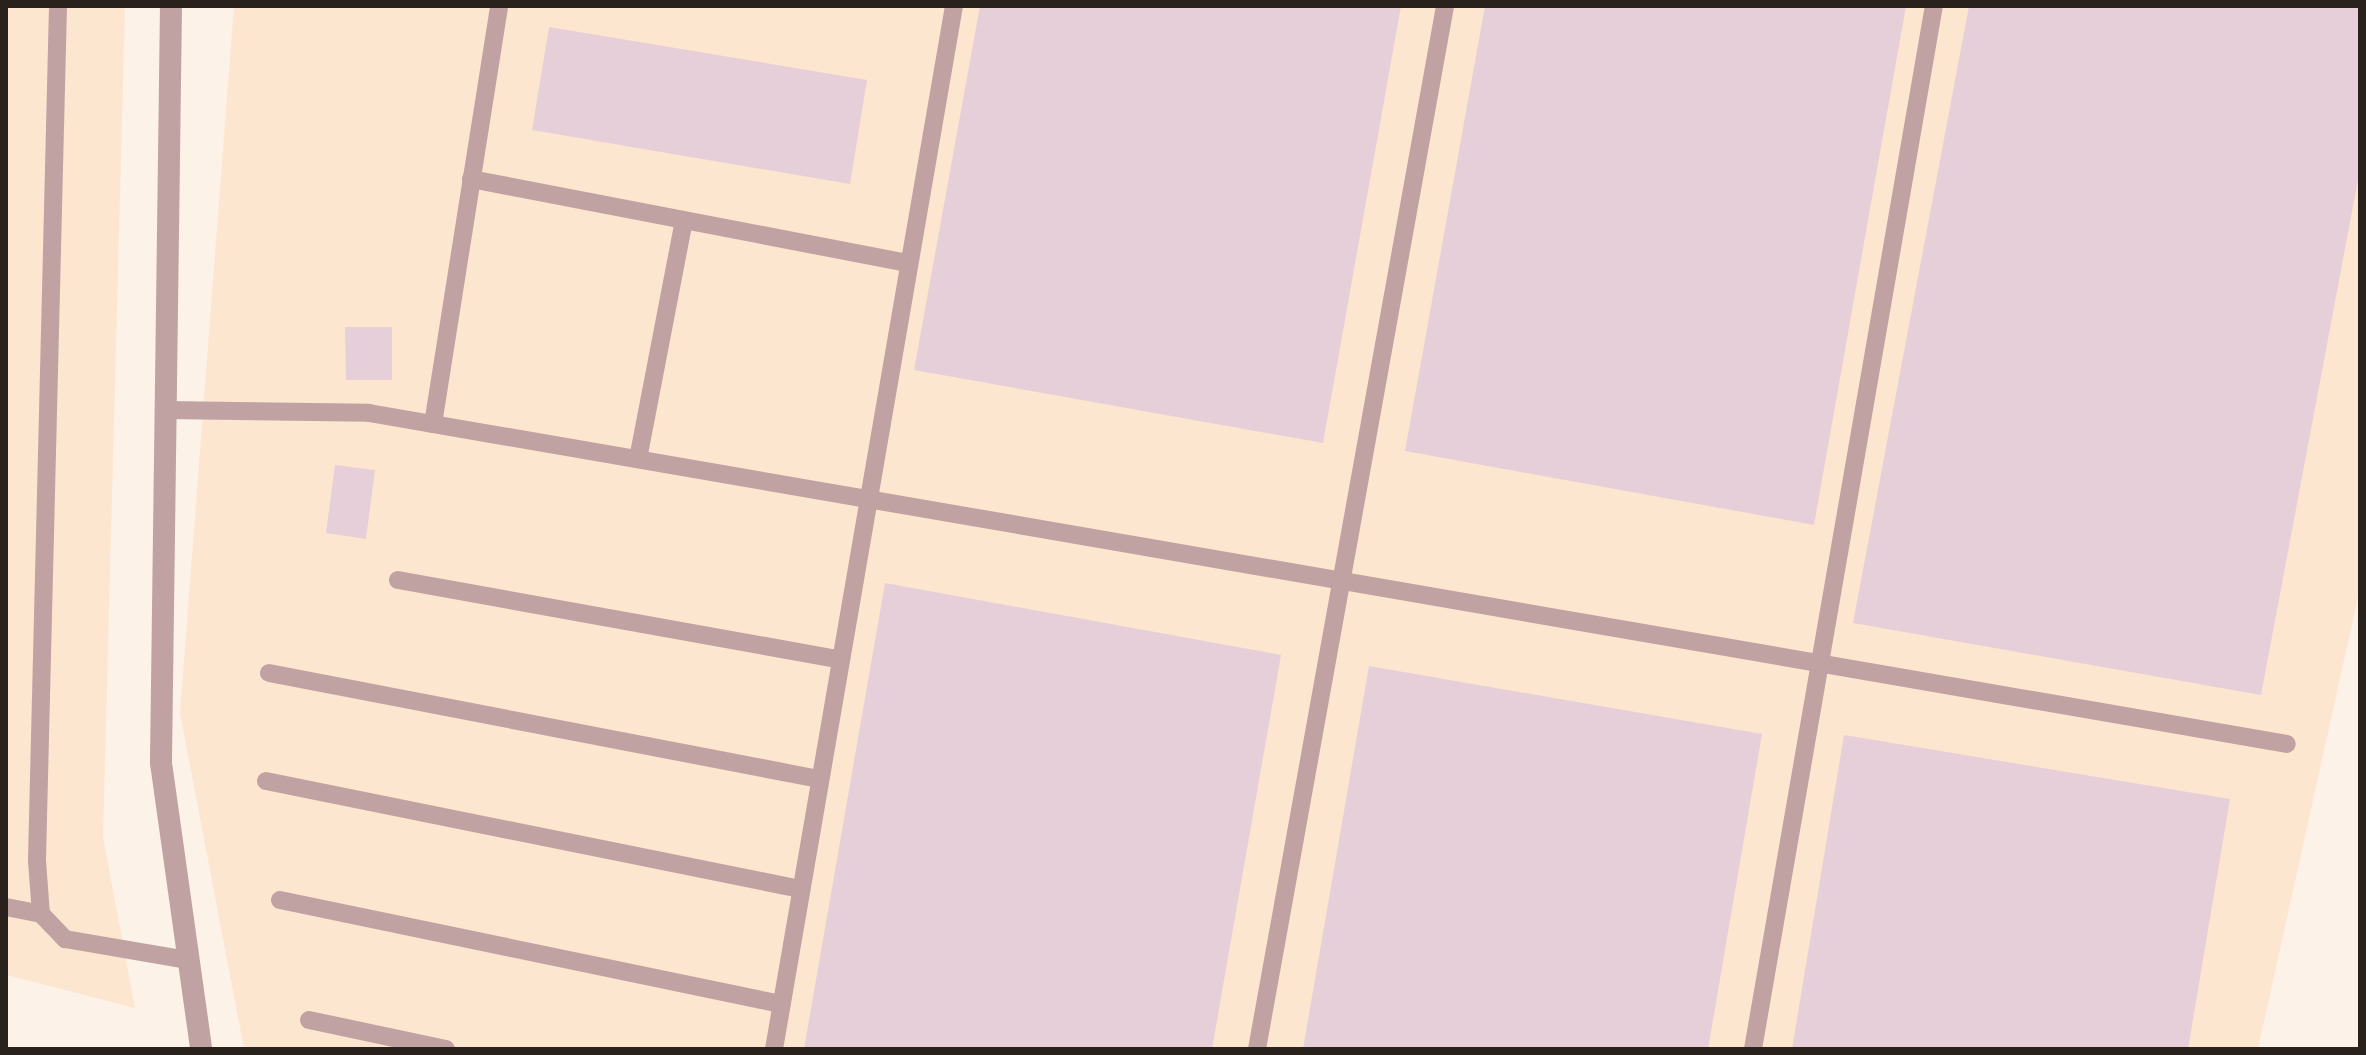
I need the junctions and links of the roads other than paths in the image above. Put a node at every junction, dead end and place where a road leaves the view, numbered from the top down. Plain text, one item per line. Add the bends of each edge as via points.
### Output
1 (58, 6) edge
2 (171, 6) edge
3 (499, 6) edge
4 (954, 6) edge
5 (1445, 6) edge
6 (1934, 6) edge
7 (471, 179) junction
8 (684, 220) junction
9 (908, 263) junction
10 (165, 410) junction
11 (433, 424) junction
12 (638, 459) junction
13 (866, 499) junction
14 (398, 580) dead end
15 (1341, 581) junction
16 (839, 659) junction
17 (1820, 663) junction
18 (269, 673) dead end
19 (2287, 744) dead end
20 (819, 779) junction
21 (266, 781) dead end
22 (800, 889) junction
23 (280, 900) dead end
24 (6, 907) edge
25 (41, 914) junction
26 (188, 960) junction
27 (781, 1004) junction
28 (309, 1020) dead end
29 (201, 1049) edge
30 (446, 1049) edge
31 (774, 1049) edge
32 (1257, 1049) edge
33 (1753, 1049) edge

1 - 25 lane via 37,861
2 - 10 street
3 - 7 lane
4 - 9 lane
5 - 15 lane
6 - 17 lane
7 - 8 lane
7 - 11 lane
8 - 9 lane
8 - 12 lane
9 - 13 lane
10 - 11 lane via 369,413
10 - 26 street via 161,763
11 - 12 lane
12 - 13 lane
13 - 15 lane
13 - 16 lane
14 - 16 lane
15 - 17 lane
15 - 32 lane
16 - 20 lane
17 - 19 lane
17 - 33 lane
18 - 20 lane
20 - 22 lane
21 - 22 lane
22 - 27 lane
23 - 27 lane
24 - 25 lane
25 - 26 lane via 65,939
26 - 29 street
27 - 31 lane
28 - 30 lane

